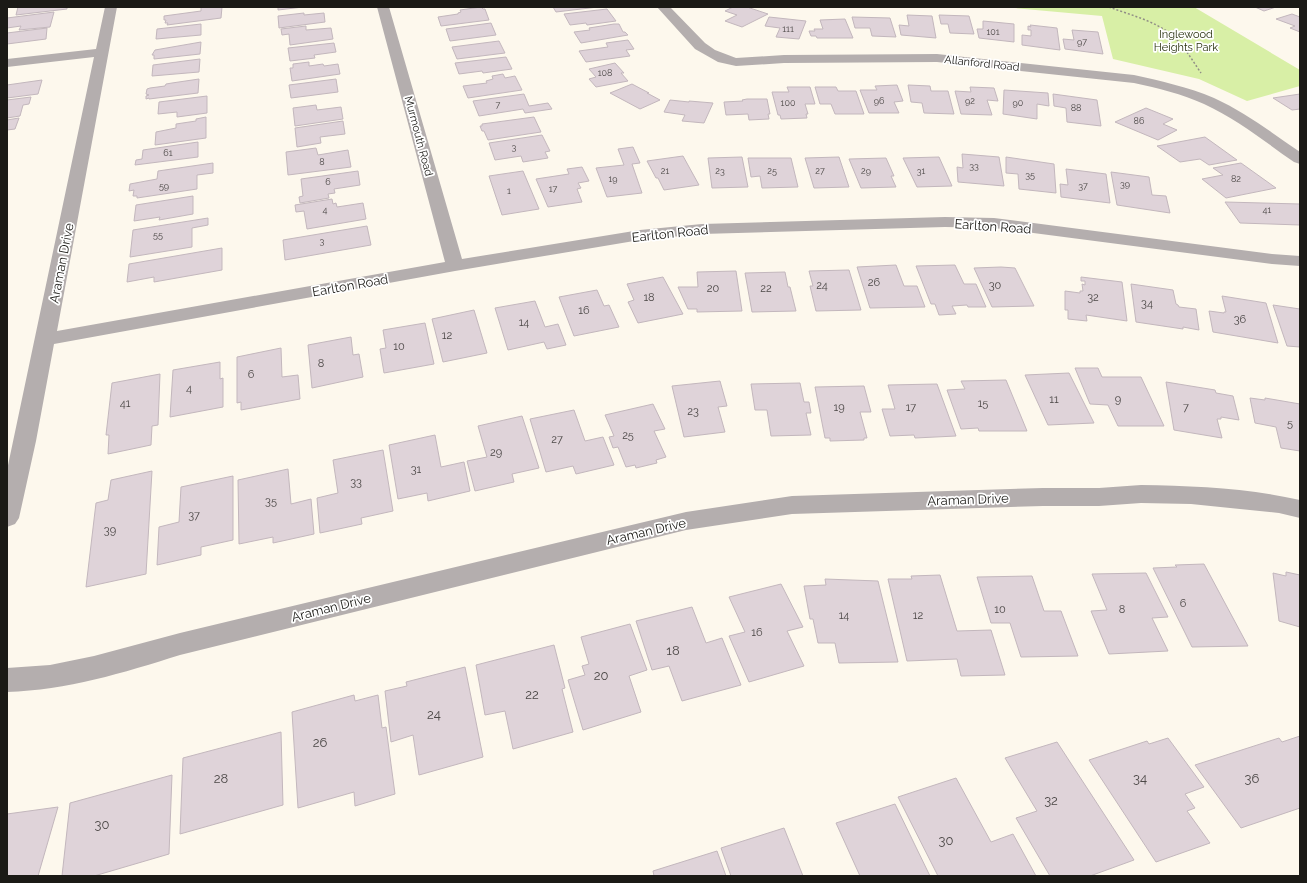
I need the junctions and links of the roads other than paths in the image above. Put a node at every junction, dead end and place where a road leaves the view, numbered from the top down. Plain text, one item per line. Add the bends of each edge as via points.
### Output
1 (111, 7) edge
2 (384, 7) edge
3 (664, 7) edge
4 (101, 52) junction
5 (7, 63) edge
6 (1300, 159) edge
7 (1300, 261) edge
8 (455, 266) junction
9 (46, 339) junction
10 (1300, 509) edge
11 (7, 518) edge
12 (7, 680) edge

1 - 4 street, Araman Drive
2 - 8 street, Murmouth Road
3 - 6 street, Allanford Road via 700,46 723,59 736,62 784,59 937,58 1158,83 1193,95 1232,113
4 - 5 street
4 - 9 street, Araman Drive
7 - 8 street, Earlton Road via 994,223 945,222 702,229 640,235
8 - 9 street, Earlton Road
9 - 11 street, Araman Drive
10 - 12 street, Araman Drive via 1279,504 1191,495 1141,494 1099,498 1035,497 792,505 686,521 180,644 86,670 29,680

